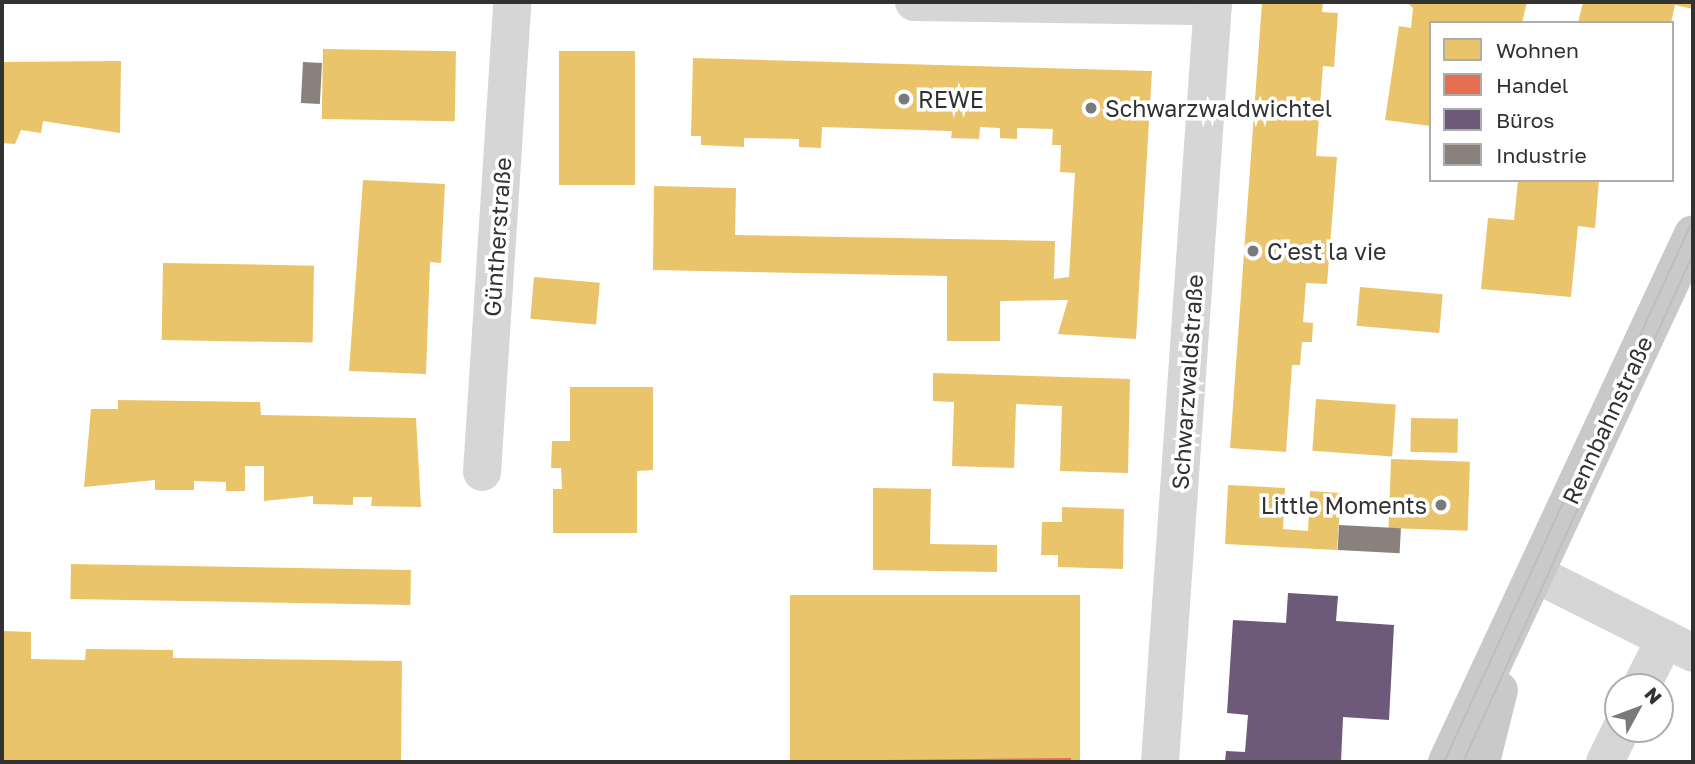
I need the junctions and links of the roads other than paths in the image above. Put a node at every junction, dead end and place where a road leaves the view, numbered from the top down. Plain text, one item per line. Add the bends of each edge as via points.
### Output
1 (512, 2) edge
2 (914, 2) edge
3 (1213, 4) edge
4 (1693, 234) edge
5 (482, 472) dead end
6 (1529, 591) junction
7 (1679, 646) edge
8 (1654, 673) edge
9 (1614, 743) edge
10 (1160, 762) edge
11 (1447, 762) edge
12 (1481, 762) edge
13 (1605, 762) edge

1 - 5 street, Güntherstraße
2 - 3 street
3 - 10 street, Schwarzwaldstraße
4 - 6 main road, Rennbahnstraße
6 - 7 street
6 - 11 main road, Rennbahnstraße
6 - 12 main road, Rennbahnstraße
7 - 8 street
9 - 13 street

